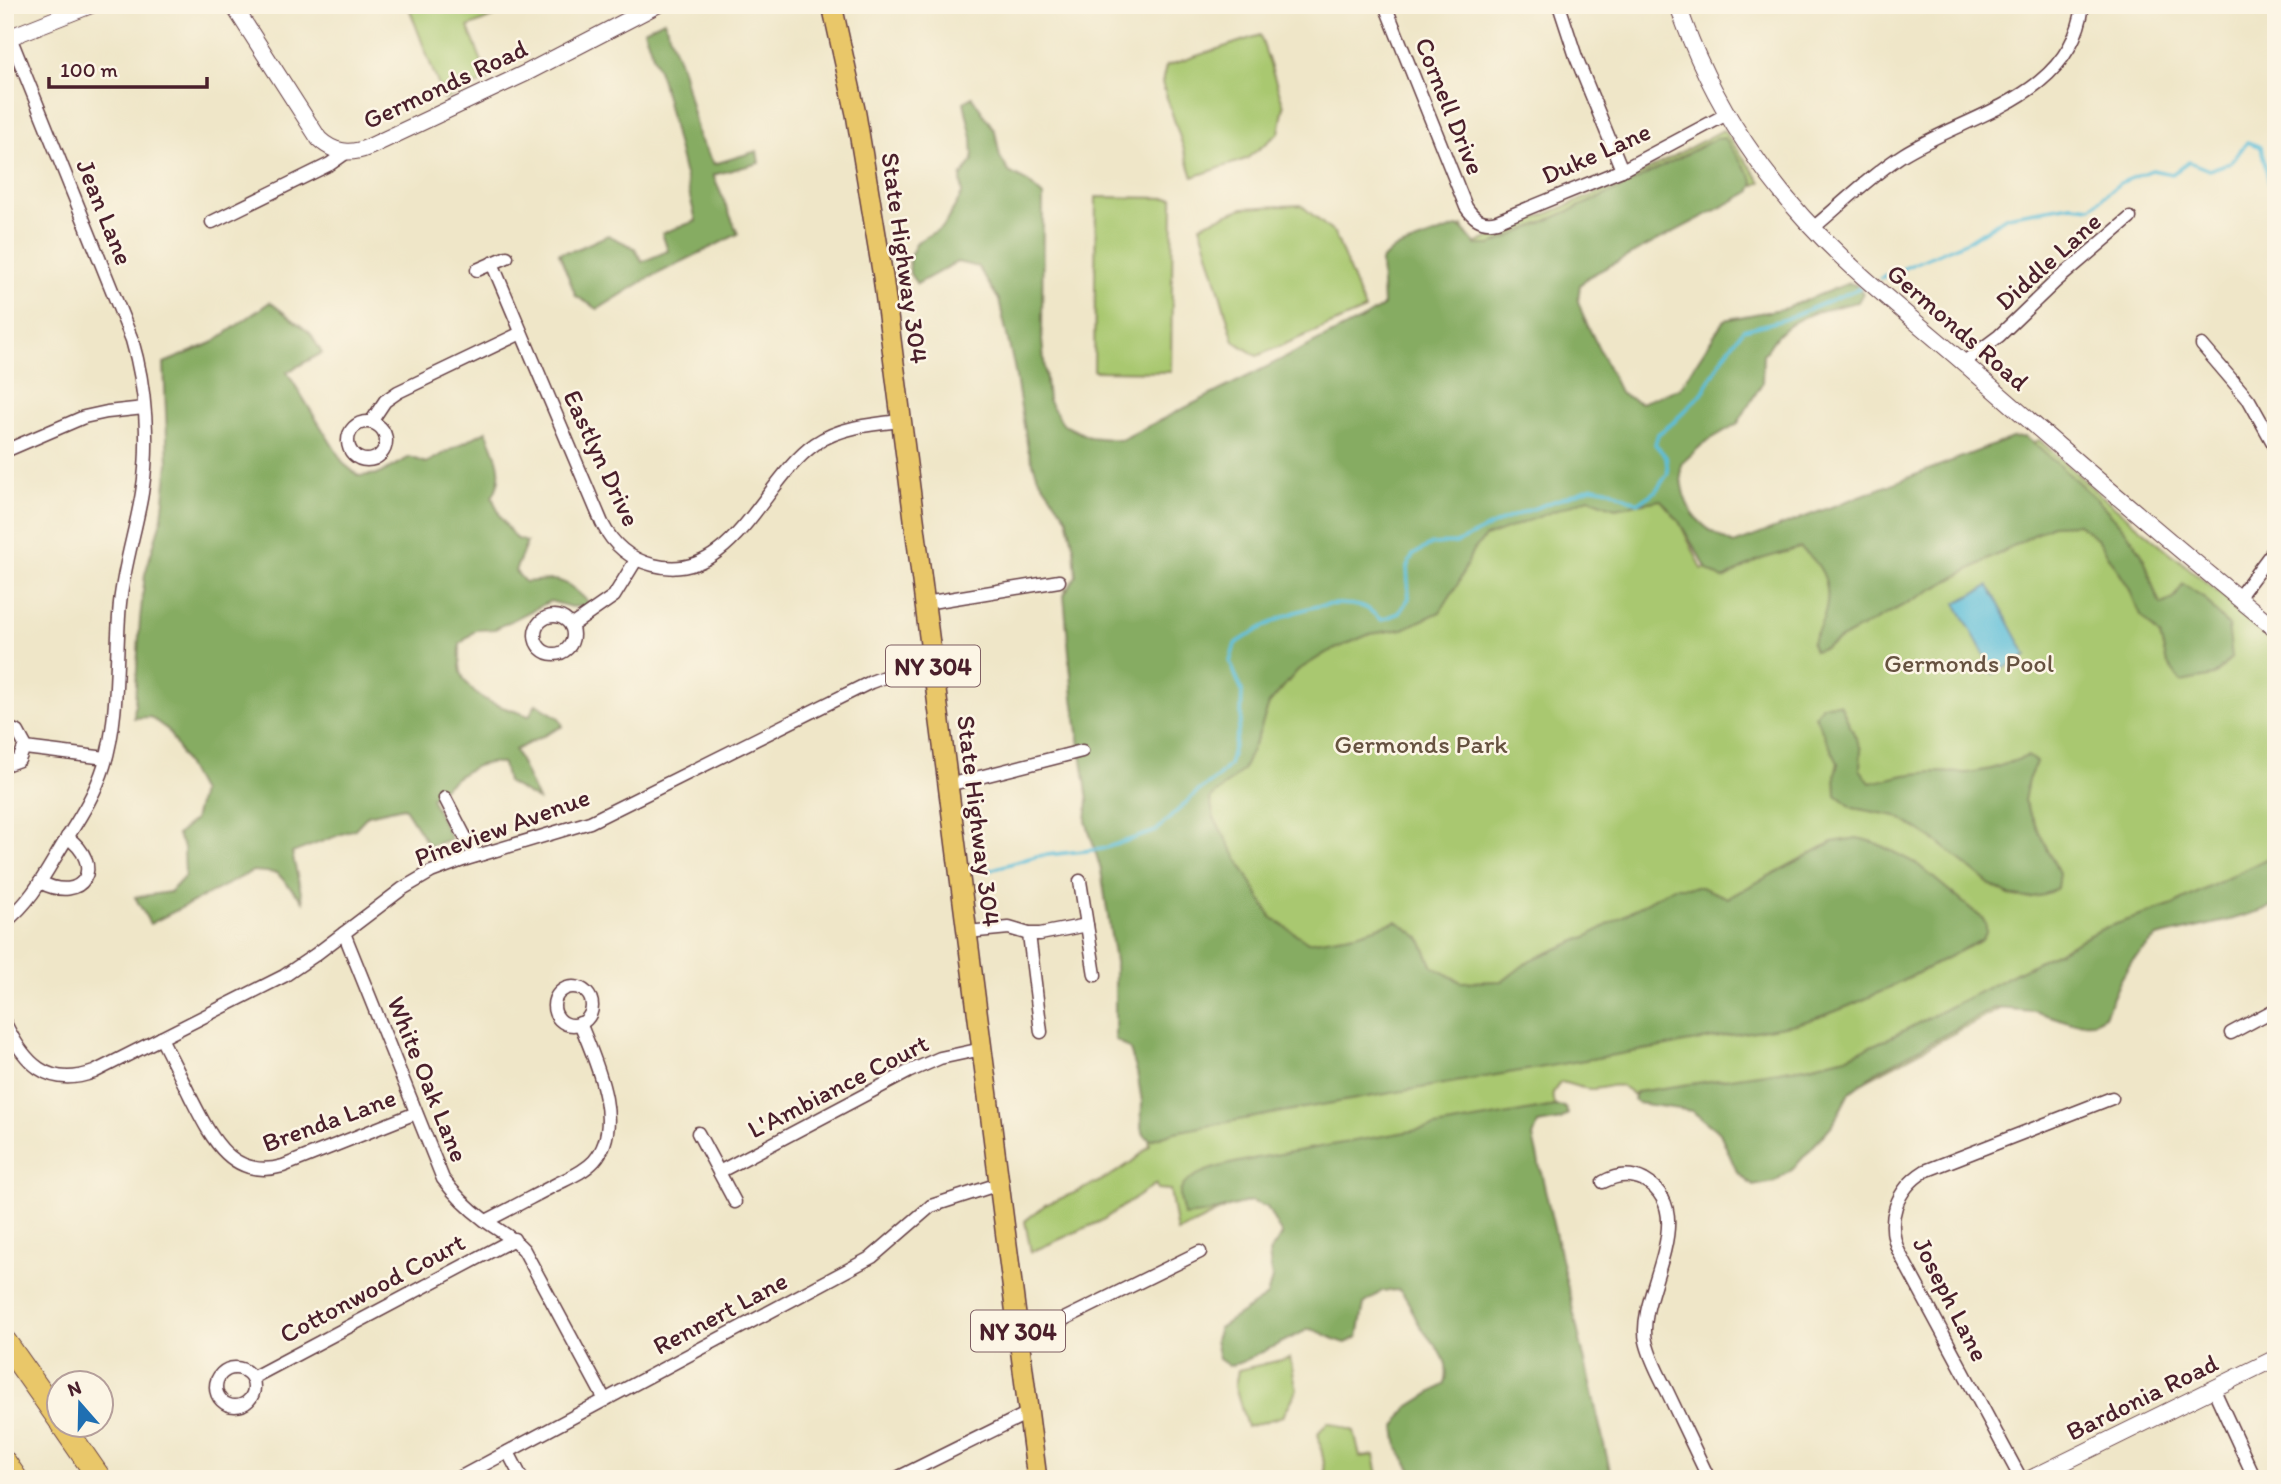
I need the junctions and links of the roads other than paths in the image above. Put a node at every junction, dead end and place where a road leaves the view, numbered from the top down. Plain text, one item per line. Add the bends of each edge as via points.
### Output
1 (91, 5) edge
2 (233, 5) edge
3 (657, 5) edge
4 (832, 5) edge
5 (1385, 5) edge
6 (1559, 5) edge
7 (1678, 5) edge
8 (2082, 5) edge
9 (8, 38) edge
10 (1727, 114) junction
11 (347, 152) junction
12 (1622, 170) junction
13 (2130, 218) dead end
14 (1479, 220) joint
15 (212, 222) dead end
16 (1813, 228) junction
17 (507, 257) dead end
18 (492, 263) junction
19 (477, 270) dead end
20 (522, 333) junction
21 (2202, 345) dead end
22 (1963, 363) junction
23 (144, 408) junction
24 (902, 421) junction
25 (372, 422) dead end
26 (2276, 449) edge
27 (5, 451) edge
28 (2276, 547) edge
29 (636, 559) junction
30 (1059, 581) dead end
31 (2238, 598) junction
32 (925, 603) junction
33 (571, 626) dead end
34 (2276, 629) edge
35 (933, 666) junction
36 (5, 727) edge
37 (25, 748) junction
38 (1082, 751) dead end
39 (106, 758) junction
40 (5, 765) edge
41 (948, 785) junction
42 (445, 798) dead end
43 (67, 837) junction
44 (475, 856) junction
45 (1080, 881) dead end
46 (40, 882) junction
47 (5, 922) edge
48 (1087, 925) junction
49 (967, 932) junction
50 (344, 933) junction
51 (1029, 934) junction
52 (1095, 975) dead end
53 (2276, 1009) edge
54 (5, 1023) edge
55 (580, 1023) dead end
56 (1041, 1032) dead end
57 (2231, 1033) dead end
58 (161, 1038) junction
59 (982, 1049) junction
60 (2112, 1098) dead end
61 (416, 1113) junction
62 (698, 1133) dead end
63 (719, 1172) junction
64 (1603, 1182) dead end
65 (999, 1184) junction
66 (735, 1202) dead end
67 (486, 1221) junction
68 (514, 1239) junction
69 (1200, 1252) dead end
70 (1018, 1334) junction
71 (5, 1342) edge
72 (2276, 1358) edge
73 (252, 1378) dead end
74 (2214, 1390) junction
75 (605, 1400) junction
76 (46, 1401) edge
77 (1028, 1413) junction
78 (72, 1438) edge
79 (508, 1452) junction
80 (5, 1463) edge
81 (16, 1479) edge
82 (100, 1479) edge
83 (457, 1479) edge
84 (522, 1479) edge
85 (895, 1479) edge
86 (1037, 1479) edge
87 (1709, 1479) edge
88 (2021, 1479) edge
89 (2030, 1479) edge
90 (2255, 1479) edge

1 - 9 street
2 - 11 street, Germonds Road via 317,135 333,149
3 - 11 street, Germonds Road via 429,119 369,147
4 - 24 main road, State Highway 304 / NY 304 via 874,219
5 - 14 street, Cornell Drive via 1466,207
6 - 12 street
7 - 10 street, Germonds Road
8 - 16 street via 2070,49 2039,83 1904,155
9 - 23 street, Jean Lane via 132,340
10 - 12 street, Duke Lane
10 - 16 street, Germonds Road via 1769,176
11 - 15 street
12 - 14 street, Duke Lane via 1497,221
13 - 22 street, Diddle Lane
16 - 22 street, Germonds Road
17 - 18 street
18 - 19 street
18 - 20 street, Eastlyn Drive
20 - 25 street via 398,392 385,401
20 - 29 street, Eastlyn Drive via 602,523 614,542
21 - 26 street via 2249,400
22 - 31 street, Germonds Road
23 - 27 street via 83,417
23 - 39 street via 144,482 121,590
24 - 29 street, Eastlyn Drive via 846,430 815,444 710,558 677,568
24 - 32 main road, State Highway 304 / NY 304
28 - 31 street
29 - 33 street via 614,596
30 - 32 street
31 - 34 street, Germonds Road
32 - 35 main road, State Highway 304 / NY 304
35 - 41 main road, State Highway 304 / NY 304
35 - 44 street, Pineview Avenue via 871,682 580,826
36 - 37 street via 20,734
37 - 39 street
37 - 40 street via 17,762
38 - 41 street
39 - 43 street via 92,795
41 - 49 main road, State Highway 304 / NY 304
42 - 44 street
43 - 46 street
43 - 46 street via 85,856 88,868 84,878 67,891
44 - 50 street, Pineview Avenue via 412,883
45 - 48 street
46 - 47 street
48 - 51 street
48 - 52 street
49 - 51 street via 1009,928
49 - 59 main road, State Highway 304 / NY 304
50 - 58 street, Pineview Avenue via 275,981
50 - 61 street, White Oak Lane
51 - 56 street
53 - 57 street
54 - 58 street, Pineview Avenue via 30,1062 62,1077 94,1072
55 - 67 street via 606,1093 607,1122 600,1152 580,1172
58 - 61 street, Brenda Lane via 214,1139 229,1156 249,1168 283,1166
59 - 63 street, L'Ambiance Court via 916,1068
59 - 65 main road, State Highway 304 / NY 304
60 - 88 street, Joseph Lane via 1925,1171 1906,1186 1895,1209 1892,1231 1899,1252
61 - 67 street, White Oak Lane via 443,1179 457,1198
62 - 63 street
63 - 66 street
64 - 87 street via 1623,1175 1642,1179 1654,1188 1665,1208 1668,1239 1647,1311 1645,1338
65 - 70 main road, State Highway 304 / NY 304
65 - 75 street, Rennert Lane via 931,1206 872,1257
67 - 68 street, White Oak Lane
68 - 73 street, Cottonwood Court
68 - 75 street, White Oak Lane via 529,1258
69 - 70 street via 1058,1322
70 - 77 main road, State Highway 304 / NY 304
71 - 76 highway
72 - 74 street, Bardonia Road
74 - 89 street, Bardonia Road
74 - 90 street
75 - 79 street, Rennert Lane
77 - 85 street
77 - 86 main road, State Highway 304 / NY 304
78 - 82 highway
79 - 83 street, Rennert Lane
79 - 84 street
80 - 81 highway

